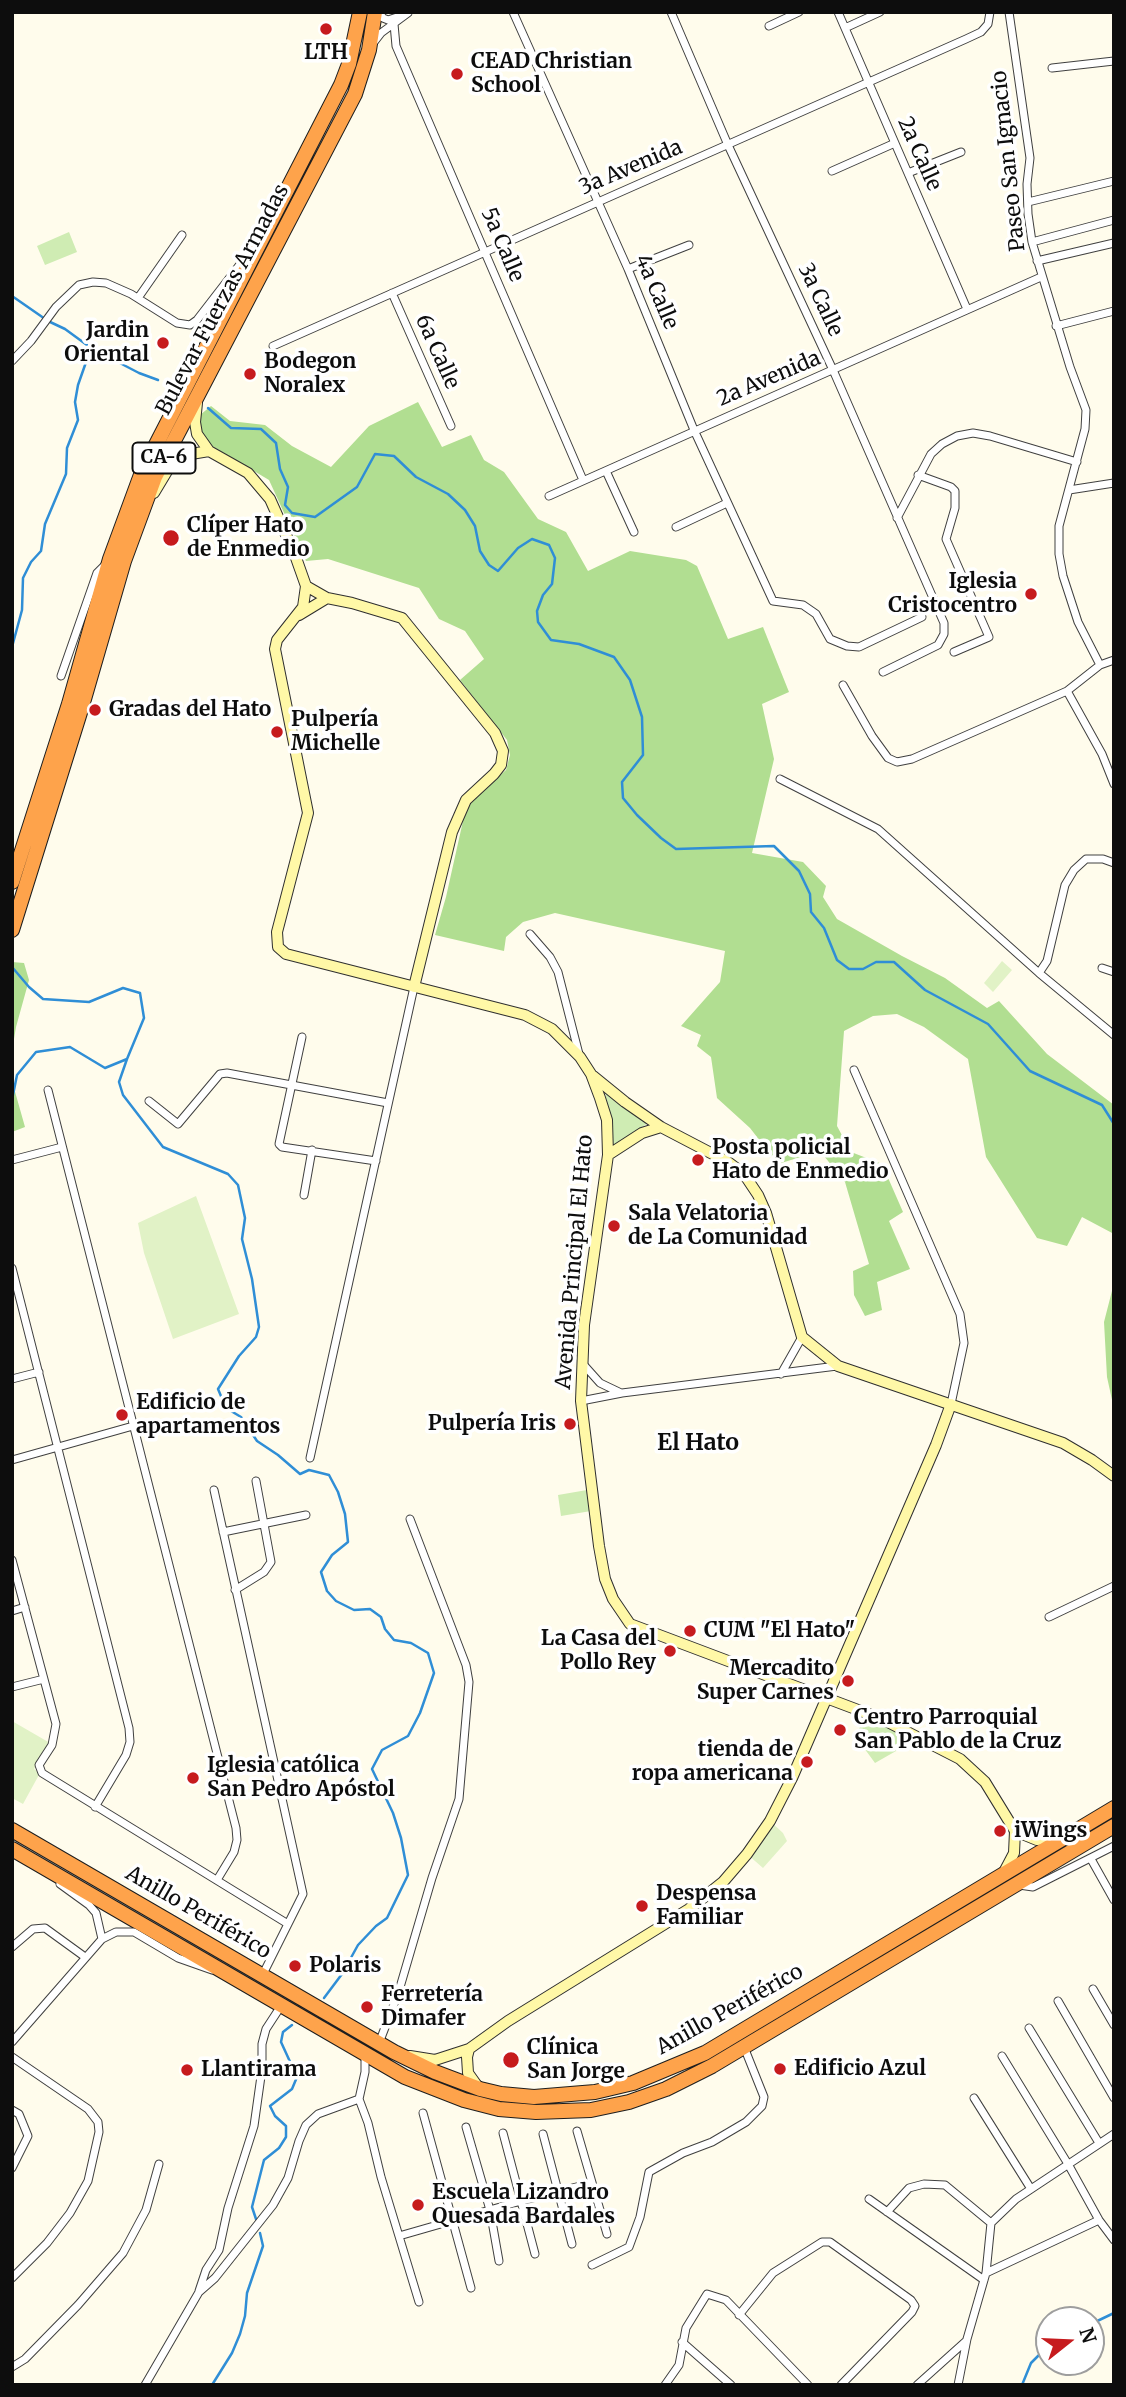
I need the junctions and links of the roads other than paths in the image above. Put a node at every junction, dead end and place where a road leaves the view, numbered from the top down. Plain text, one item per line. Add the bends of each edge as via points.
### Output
1 (360, 12) edge
2 (377, 12) edge
3 (513, 12) edge
4 (671, 12) edge
5 (799, 12) edge
6 (838, 12) edge
7 (880, 12) edge
8 (990, 12) edge
9 (1009, 12) edge
10 (409, 13) edge
11 (394, 24) junction
12 (769, 26) dead end
13 (845, 28) junction
14 (369, 50) junction
15 (1114, 61) edge
16 (1052, 68) dead end
17 (869, 84) junction
18 (895, 143) junction
19 (728, 145) junction
20 (961, 152) dead end
21 (832, 171) dead end
22 (908, 173) junction
23 (1114, 181) edge
24 (597, 201) junction
25 (1028, 202) junction
26 (1114, 220) edge
27 (268, 229) junction
28 (182, 235) dead end
29 (1032, 242) junction
30 (1114, 243) edge
31 (689, 245) dead end
32 (485, 251) junction
33 (1037, 261) junction
34 (628, 269) junction
35 (1041, 277) junction
36 (391, 293) junction
37 (138, 298) junction
38 (967, 309) junction
39 (1114, 311) edge
40 (197, 320) junction
41 (1056, 326) junction
42 (214, 334) junction
43 (273, 346) dead end
44 (12, 360) edge
45 (833, 370) junction
46 (198, 394) junction
47 (451, 426) dead end
48 (694, 430) junction
49 (209, 451) junction
50 (1077, 462) junction
51 (606, 471) junction
52 (918, 475) junction
53 (583, 480) junction
54 (1114, 483) edge
55 (1069, 491) junction
56 (549, 496) dead end
57 (727, 503) junction
58 (142, 512) junction
59 (897, 519) junction
60 (676, 527) dead end
61 (634, 532) dead end
62 (110, 559) junction
63 (306, 586) junction
64 (327, 598) junction
65 (297, 616) junction
66 (922, 617) dead end
67 (998, 633) dead end
68 (989, 637) junction
69 (954, 652) dead end
70 (1114, 660) edge
71 (1100, 665) junction
72 (884, 672) dead end
73 (61, 676) dead end
74 (843, 685) dead end
75 (1068, 691) junction
76 (780, 779) dead end
77 (1114, 784) edge
78 (12, 842) edge
79 (22, 855) junction
80 (1114, 863) edge
81 (12, 883) edge
82 (12, 930) edge
83 (530, 934) dead end
84 (1102, 968) dead end
85 (1114, 972) edge
86 (1039, 973) junction
87 (414, 987) junction
88 (1114, 1035) edge
89 (302, 1037) dead end
90 (580, 1057) junction
91 (854, 1070) dead end
92 (591, 1074) junction
93 (291, 1084) junction
94 (48, 1090) dead end
95 (149, 1101) dead end
96 (388, 1103) junction
97 (661, 1127) junction
98 (62, 1147) junction
99 (312, 1150) junction
100 (608, 1155) junction
101 (12, 1160) edge
102 (376, 1161) junction
103 (304, 1195) dead end
104 (12, 1268) edge
105 (21, 1303) junction
106 (12, 1305) edge
107 (802, 1337) junction
108 (583, 1364) junction
109 (838, 1366) junction
110 (39, 1372) junction
111 (781, 1374) junction
112 (12, 1379) edge
113 (622, 1393) junction
114 (581, 1401) junction
115 (951, 1404) junction
116 (133, 1426) junction
117 (58, 1448) junction
118 (310, 1458) dead end
119 (12, 1460) edge
120 (1114, 1476) edge
121 (256, 1481) dead end
122 (214, 1490) dead end
123 (306, 1515) dead end
124 (410, 1520) dead end
125 (265, 1524) junction
126 (223, 1532) junction
127 (12, 1560) edge
128 (1114, 1586) edge
129 (235, 1590) junction
130 (25, 1607) junction
131 (12, 1611) edge
132 (1049, 1617) dead end
133 (44, 1679) junction
134 (12, 1687) edge
135 (826, 1698) junction
136 (94, 1807) junction
137 (1114, 1808) edge
138 (1114, 1826) edge
139 (12, 1830) edge
140 (1015, 1831) junction
141 (1072, 1832) junction
142 (1114, 1846) edge
143 (12, 1849) edge
144 (1091, 1859) junction
145 (40, 1865) junction
146 (1004, 1872) junction
147 (217, 1880) junction
148 (1015, 1885) junction
149 (1114, 1900) edge
150 (288, 1923) junction
151 (102, 1939) junction
152 (12, 1947) edge
153 (85, 1958) junction
154 (226, 1974) junction
155 (263, 1974) junction
156 (1093, 1989) dead end
157 (1058, 2001) dead end
158 (281, 2006) junction
159 (1114, 2025) edge
160 (1029, 2028) dead end
161 (12, 2042) edge
162 (379, 2043) junction
163 (743, 2047) junction
164 (469, 2049) junction
165 (394, 2052) junction
166 (365, 2053) junction
167 (1002, 2056) dead end
168 (12, 2057) edge
169 (480, 2089) junction
170 (974, 2098) dead end
171 (1114, 2098) edge
172 (359, 2099) junction
173 (12, 2110) edge
174 (423, 2113) dead end
175 (466, 2127) dead end
176 (577, 2130) dead end
177 (503, 2133) dead end
178 (542, 2134) dead end
179 (1113, 2137) edge
180 (1100, 2143) junction
181 (159, 2164) dead end
182 (1068, 2164) junction
183 (12, 2168) edge
184 (592, 2183) junction
185 (1031, 2189) junction
186 (558, 2191) junction
187 (869, 2199) dead end
188 (521, 2201) junction
189 (490, 2210) junction
190 (887, 2212) junction
191 (1099, 2220) junction
192 (453, 2221) junction
193 (991, 2223) junction
194 (607, 2234) dead end
195 (399, 2236) junction
196 (1114, 2240) edge
197 (572, 2244) dead end
198 (535, 2254) dead end
199 (499, 2261) dead end
200 (592, 2265) dead end
201 (985, 2276) junction
202 (12, 2278) edge
203 (471, 2288) dead end
204 (199, 2292) junction
205 (419, 2302) dead end
206 (739, 2315) junction
207 (967, 2339) junction
208 (682, 2342) junction
209 (12, 2367) edge
210 (145, 2385) edge
211 (664, 2385) edge
212 (731, 2385) edge
213 (808, 2385) edge
214 (841, 2385) edge
215 (917, 2385) edge
216 (958, 2385) edge

1 - 27 highway, Bulevar Fuerzas Armadas / CA-6 via 341,85
2 - 10 street via 388,20
2 - 14 highway, Bulevar Fuerzas Armadas / CA-6
3 - 24 street, 4a Calle
4 - 19 street, 3a Calle
5 - 12 street
6 - 13 street, 2a Calle
7 - 13 street
8 - 17 street, 3a Avenida via 981,32
9 - 25 street, Paseo San Ignacio via 1030,158
10 - 11 street
11 - 14 street
11 - 32 street, 5a Calle via 396,46
13 - 17 street, 2a Calle
14 - 46 highway, Bulevar Fuerzas Armadas / CA-6 via 355,94
15 - 16 street
17 - 18 street, 2a Calle
17 - 19 street, 3a Avenida
18 - 21 street
18 - 22 street, 2a Calle
19 - 24 street, 3a Avenida
19 - 45 street, 3a Calle
20 - 22 street
22 - 38 street, 2a Calle
23 - 25 street
24 - 32 street, 3a Avenida
24 - 34 street, 4a Calle
25 - 29 street, Paseo San Ignacio
26 - 29 street
27 - 40 street
27 - 42 highway, Bulevar Fuerzas Armadas / CA-6
28 - 37 street
29 - 33 street, Paseo San Ignacio
30 - 33 street
31 - 34 street
32 - 36 street, 3a Avenida
32 - 53 street, 5a Calle
33 - 35 street, Paseo San Ignacio
34 - 48 street, 4a Calle
35 - 38 street, 2a Avenida
35 - 41 street, Paseo San Ignacio
36 - 43 street, 3a Avenida
36 - 47 street, 6a Calle
37 - 40 street via 177,323 190,325
37 - 44 street via 106,283 74,288
38 - 45 street, 2a Avenida
39 - 41 street
40 - 42 street
41 - 50 street, Paseo San Ignacio via 1086,411
42 - 62 highway, Bulevar Fuerzas Armadas / CA-6 via 142,472
45 - 48 street, 2a Avenida
45 - 59 street, 3a Calle
46 - 49 street via 195,429
46 - 58 highway, Bulevar Fuerzas Armadas / CA-6
48 - 51 street, 2a Avenida
48 - 57 street, 4a Calle
49 - 58 street via 191,454 169,468
49 - 63 street via 248,472 270,499
50 - 52 street via 973,433 942,444
50 - 55 street, Paseo San Ignacio
51 - 53 street, 2a Avenida
51 - 61 street
52 - 59 street
52 - 68 street via 955,491 946,539
53 - 56 street, 2a Avenida
54 - 55 street
55 - 71 street, Paseo San Ignacio via 1059,526 1059,554 1078,622
57 - 60 street
57 - 66 street, 4a Calle via 773,601 803,605 816,614 830,639 859,647
58 - 82 highway, Bulevar Fuerzas Armadas / CA-6
59 - 72 street, 3a Calle via 944,623 944,635 938,645
62 - 73 street via 97,573
62 - 79 highway, Bulevar Fuerzas Armadas / CA-6
63 - 64 street
63 - 65 street, Avenida Principal El Hato
64 - 65 street, Avenida Principal El Hato
64 - 87 street via 402,618 489,725 503,751 501,765 466,800 452,832
65 - 87 street, Avenida Principal El Hato via 275,649 308,813 277,932 278,947 286,954
67 - 68 street
68 - 69 street
70 - 71 street
71 - 75 street
74 - 75 street via 872,736 888,758 897,762
75 - 77 street
76 - 86 street via 878,829
78 - 79 street
79 - 81 highway, Bulevar Fuerzas Armadas / CA-6
80 - 86 street via 1086,859 1074,870 1065,885 1047,961
83 - 90 street via 558,972
84 - 85 street
86 - 88 street
87 - 90 street, Avenida Principal El Hato via 525,1015 552,1029
87 - 96 street
89 - 93 street
90 - 92 street, Avenida Principal El Hato
91 - 115 street via 960,1314 964,1343
92 - 97 street
92 - 100 street, Avenida Principal El Hato via 607,1120
93 - 95 street via 220,1074 178,1124
93 - 96 street
93 - 99 street via 279,1144
94 - 98 street
96 - 102 street
97 - 100 street via 642,1133
97 - 107 street via 728,1162 750,1182 766,1213
98 - 101 street
98 - 116 street
99 - 102 street
99 - 103 street
100 - 108 street, Avenida Principal El Hato via 584,1325
102 - 118 street
104 - 105 street
105 - 106 street
105 - 110 street
107 - 109 street
107 - 111 street
108 - 113 street via 600,1383
108 - 114 street, Avenida Principal El Hato
109 - 111 street
109 - 115 street
110 - 112 street
110 - 117 street
111 - 113 street
113 - 114 street
114 - 135 street, Avenida Principal El Hato via 605,1579 630,1624
115 - 120 street via 1063,1443
115 - 135 street
116 - 117 street
116 - 147 street via 236,1828 234,1852
117 - 119 street
117 - 136 street via 129,1728 126,1755
121 - 125 street
122 - 126 street
123 - 125 street
124 - 162 street via 469,1682 459,1799
125 - 126 street
125 - 129 street via 272,1556 269,1567
126 - 129 street
127 - 130 street
128 - 132 street
129 - 150 street via 301,1878 303,1895
130 - 131 street
130 - 133 street
133 - 134 street
133 - 136 street via 55,1734 39,1767
135 - 140 street, Avenida Principal El Hato via 882,1719 960,1759 985,1782
135 - 164 street via 770,1821 723,1882 682,1914 538,2001
136 - 147 street
137 - 141 highway, Anillo Periférico
138 - 148 highway, Anillo Periférico
139 - 155 highway, Anillo Periférico
140 - 141 street via 1037,1840
140 - 146 street via 1014,1853
141 - 146 highway, Anillo Periférico
142 - 144 street
143 - 145 highway, Anillo Periférico
144 - 148 street via 1033,1887
144 - 149 street
145 - 151 street via 89,1905 99,1921
145 - 154 highway, Anillo Periférico
146 - 169 highway, Anillo Periférico via 705,2053 651,2077 566,2096 534,2097
147 - 150 street
148 - 163 highway, Anillo Periférico
150 - 155 street
151 - 153 street
151 - 154 street via 134,1931 178,1958
152 - 153 street via 33,1929 45,1928
153 - 161 street
154 - 158 highway, Anillo Periférico
155 - 162 highway, Anillo Periférico
156 - 159 street
157 - 171 street
158 - 166 highway, Anillo Periférico
158 - 204 street via 266,2029 254,2126 219,2250
160 - 180 street
162 - 165 highway, Anillo Periférico
163 - 166 highway, Anillo Periférico via 666,2089 629,2102 591,2110 536,2112 499,2109 449,2096
163 - 200 street via 764,2096 762,2106 746,2122 712,2142 649,2172 629,2247
164 - 165 street via 435,2060
164 - 169 street via 468,2073
165 - 169 highway, Anillo Periférico
166 - 172 street
167 - 182 street
168 - 202 street via 88,2109 99,2132 88,2181 70,2213
170 - 185 street
172 - 195 street
172 - 204 street via 318,2114 306,2125 288,2178 273,2205
173 - 183 street via 19,2114 28,2136
174 - 192 street
175 - 189 street
176 - 184 street
177 - 188 street
178 - 186 street
179 - 180 street
180 - 182 street
181 - 209 street via 146,2210 123,2253 78,2305
182 - 185 street
182 - 191 street
184 - 186 street
184 - 194 street
185 - 193 street
186 - 188 street
186 - 197 street
187 - 190 street
188 - 189 street
188 - 198 street
189 - 192 street
189 - 199 street
190 - 193 street via 909,2188 945,2185
190 - 201 street
191 - 196 street
191 - 201 street
192 - 195 street
192 - 203 street
193 - 201 street
195 - 205 street
201 - 207 street
204 - 210 street
206 - 208 street via 726,2300 707,2294
206 - 213 street
206 - 214 street via 773,2273 822,2242 830,2242 915,2306
207 - 215 street
207 - 216 street
208 - 211 street via 680,2365
208 - 212 street

